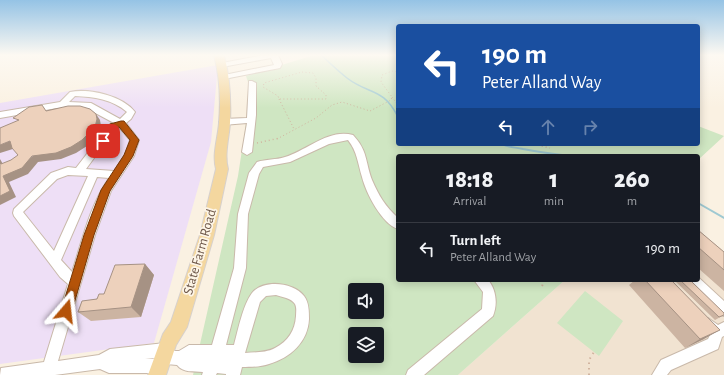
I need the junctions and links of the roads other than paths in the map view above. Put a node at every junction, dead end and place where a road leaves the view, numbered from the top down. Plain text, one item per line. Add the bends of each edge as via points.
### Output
1 (223, 72) edge
2 (247, 72) edge
3 (224, 77) junction
4 (252, 83) dead end
5 (62, 105) junction
6 (0, 115) edge
7 (251, 120) junction
8 (223, 122) junction
9 (121, 123) junction
10 (248, 148) road end
11 (78, 172) junction
12 (94, 173) junction
13 (116, 175) junction
14 (396, 223) edge
15 (56, 261) junction
16 (75, 282) junction
17 (482, 282) edge
18 (695, 282) edge
19 (724, 310) edge
20 (701, 317) edge
21 (721, 332) edge
22 (217, 352) junction
23 (166, 358) edge
24 (235, 364) edge
25 (49, 368) junction
26 (64, 370) edge
27 (211, 370) edge
28 (0, 375) edge
29 (413, 375) edge
30 (659, 375) edge

1 - 3 main road, State Farm Road
2 - 3 street
3 - 8 main road, State Farm Road
4 - 7 street
5 - 6 street
5 - 9 street via 88,105
5 - 9 street via 74,94 107,97 124,104 131,112
7 - 8 street
7 - 10 street
8 - 23 main road, State Farm Road via 220,161 222,169 207,235
9 - 11 street via 113,126
9 - 13 street via 134,140
11 - 12 street
11 - 15 street via 60,172 54,176 19,209 18,213
12 - 13 street
12 - 15 street
13 - 16 street via 106,190
14 - 22 street via 381,208 367,179 358,146 350,137 340,136 328,140 288,160 260,164 254,173 243,214 240,268
15 - 16 street via 64,273
16 - 25 street
17 - 29 street via 489,290 488,312
18 - 19 street
20 - 21 street
21 - 30 street via 713,344 666,365
22 - 23 street via 189,352
22 - 24 street
22 - 27 street
23 - 26 street via 109,366 101,362
23 - 27 street
24 - 24 street via 268,358 293,343 302,328 303,309 300,300 293,294 276,289 263,291 252,307
24 - 27 street
25 - 26 street
25 - 28 street

